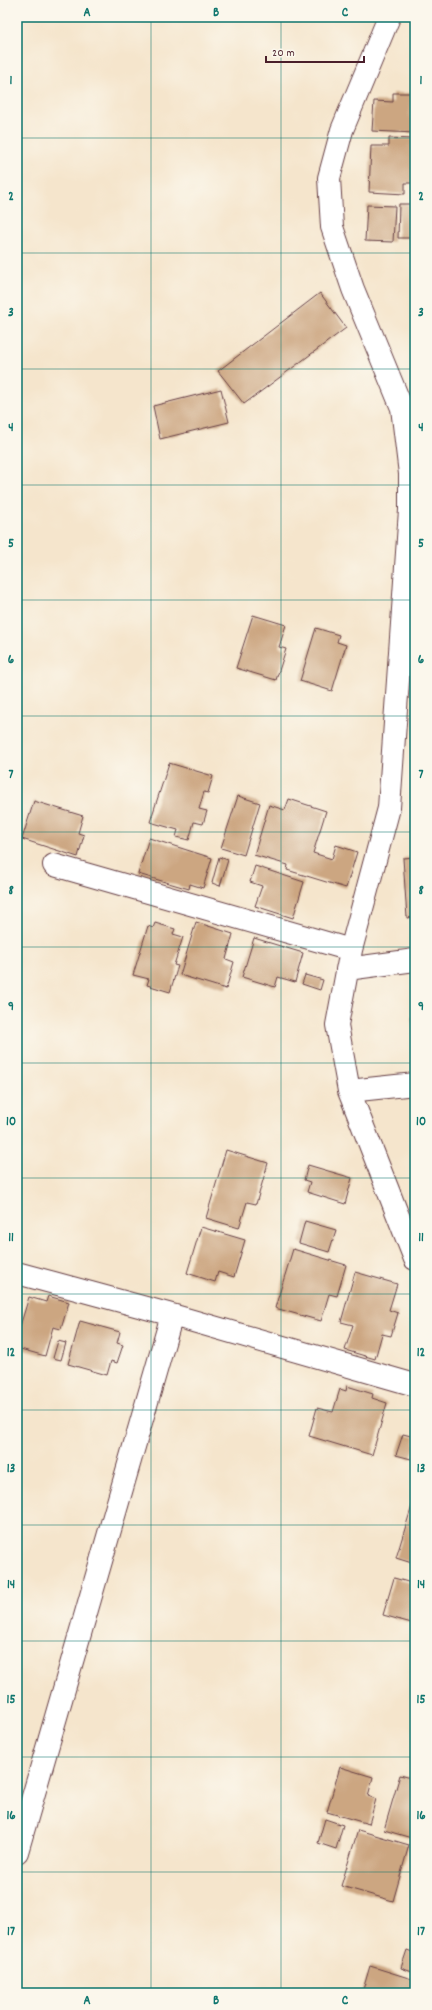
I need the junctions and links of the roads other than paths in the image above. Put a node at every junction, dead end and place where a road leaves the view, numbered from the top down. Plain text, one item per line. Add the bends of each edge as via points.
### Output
1 (389, 17) edge
2 (54, 865) dead end
3 (349, 960) junction
4 (415, 960) edge
5 (415, 1084) edge
6 (348, 1091) junction
7 (415, 1259) edge
8 (17, 1273) edge
9 (172, 1315) junction
10 (415, 1385) edge
11 (17, 1852) edge

1 - 3 street via 342,130 329,178 332,227 353,289 402,408 410,474 410,510 389,808
2 - 3 street
3 - 4 street
3 - 6 street via 337,1025
5 - 6 street
6 - 7 street
8 - 9 street
9 - 10 street
9 - 11 street

